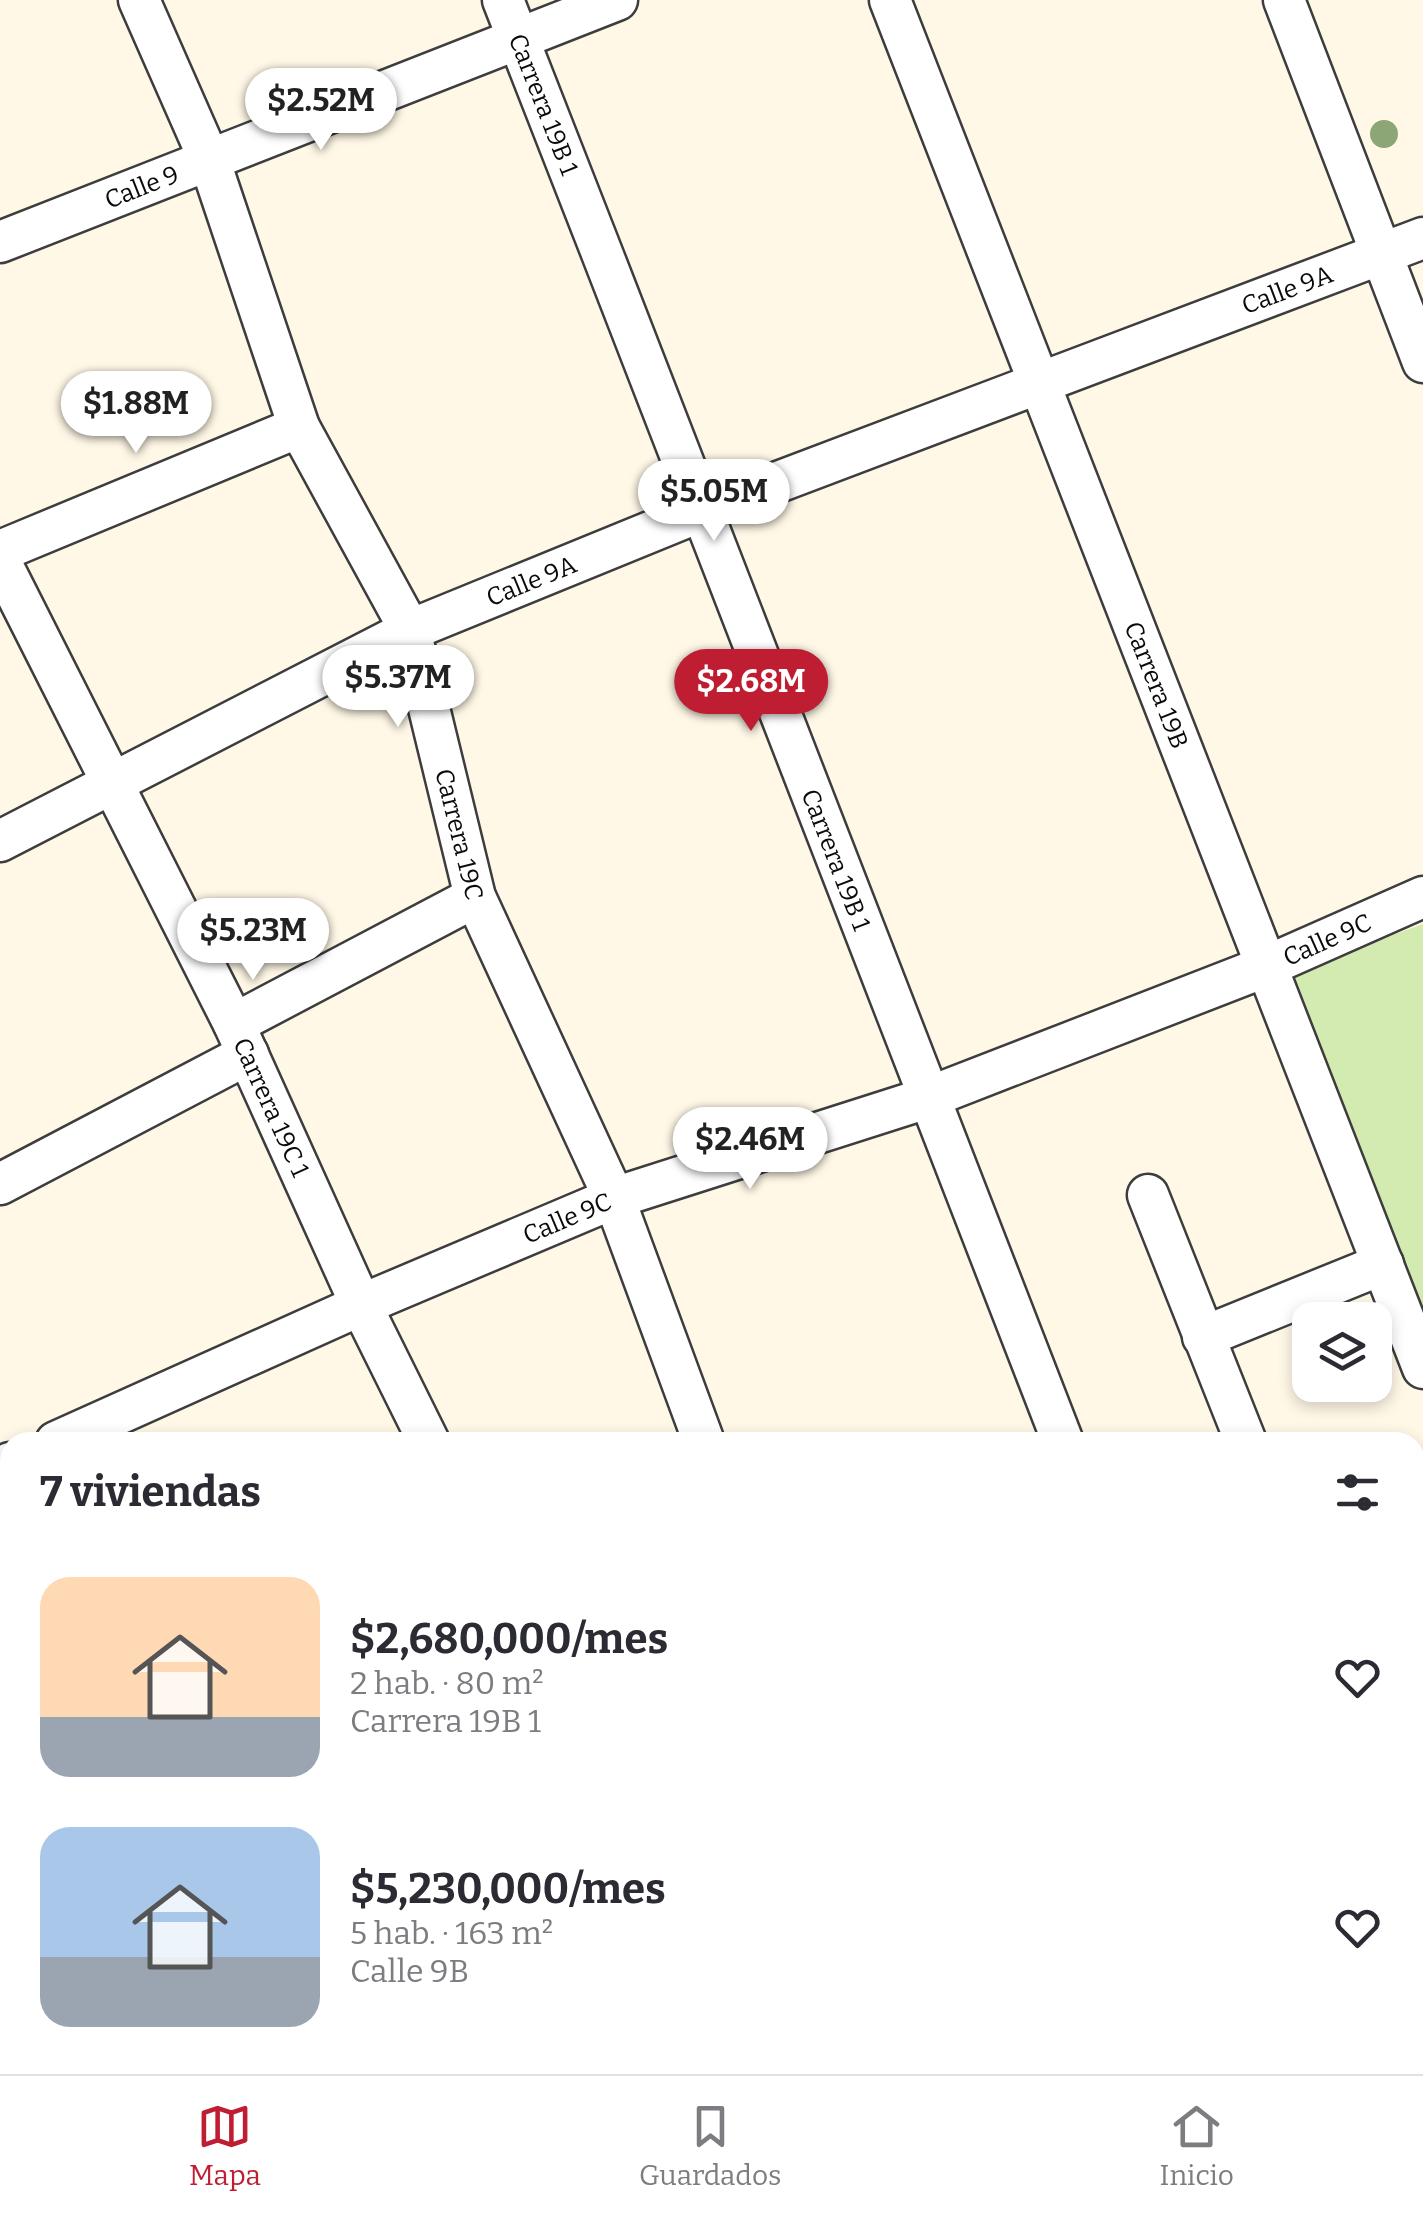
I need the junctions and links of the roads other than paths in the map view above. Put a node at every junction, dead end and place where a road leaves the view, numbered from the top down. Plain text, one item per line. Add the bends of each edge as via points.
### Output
1 (139, 0) edge
2 (502, 0) edge
3 (617, 0) edge
4 (890, 0) edge
5 (1284, 0) edge
6 (518, 38) junction
7 (210, 158) junction
8 (1423, 238) edge
9 (0, 242) edge
10 (1383, 254) junction
11 (1423, 362) edge
12 (1038, 386) junction
13 (298, 426) junction
14 (704, 510) junction
15 (0, 551) edge
16 (0, 561) edge
17 (410, 630) junction
18 (115, 783) junction
19 (0, 841) edge
20 (476, 896) junction
21 (1423, 896) edge
22 (1267, 966) junction
23 (241, 1039) junction
24 (927, 1098) junction
25 (0, 1184) edge
26 (1148, 1195) dead end
27 (614, 1198) junction
28 (1383, 1264) junction
29 (361, 1305) junction
30 (1204, 1336) junction
31 (1423, 1368) edge
32 (78, 1432) edge
33 (424, 1432) edge
34 (700, 1432) edge
35 (1059, 1432) edge
36 (1242, 1432) edge

1 - 7 street, Carrera 19C
2 - 6 street, Carrera 19B 1
3 - 6 street, Calle 9
4 - 12 street, Carrera 19B
5 - 10 street
6 - 7 street, Calle 9
6 - 14 street, Carrera 19B 1
7 - 9 street, Calle 9
7 - 13 street, Carrera 19C
8 - 10 street, Calle 9A
10 - 11 street
10 - 12 street, Calle 9A
12 - 14 street, Calle 9A
12 - 22 street, Carrera 19B
13 - 15 street
13 - 17 street, Carrera 19C
14 - 17 street, Calle 9A
14 - 24 street, Carrera 19B 1
16 - 18 street, Carrera 19C 1
17 - 18 street, Calle 9A
17 - 20 street, Carrera 19C
18 - 19 street, Calle 9A
18 - 23 street, Carrera 19C 1
20 - 23 street
20 - 27 street, Carrera 19C
21 - 22 street, Calle 9C
22 - 24 street, Calle 9C
22 - 28 street, Carrera 19B
23 - 25 street
23 - 29 street, Carrera 19C 1
24 - 27 street, Calle 9C
24 - 35 street, Carrera 19B 1
26 - 30 street
27 - 29 street, Calle 9C
27 - 34 street, Carrera 19C
28 - 30 street
28 - 31 street, Carrera 19B
29 - 32 street, Calle 9C
29 - 33 street, Carrera 19C 1
30 - 36 street

